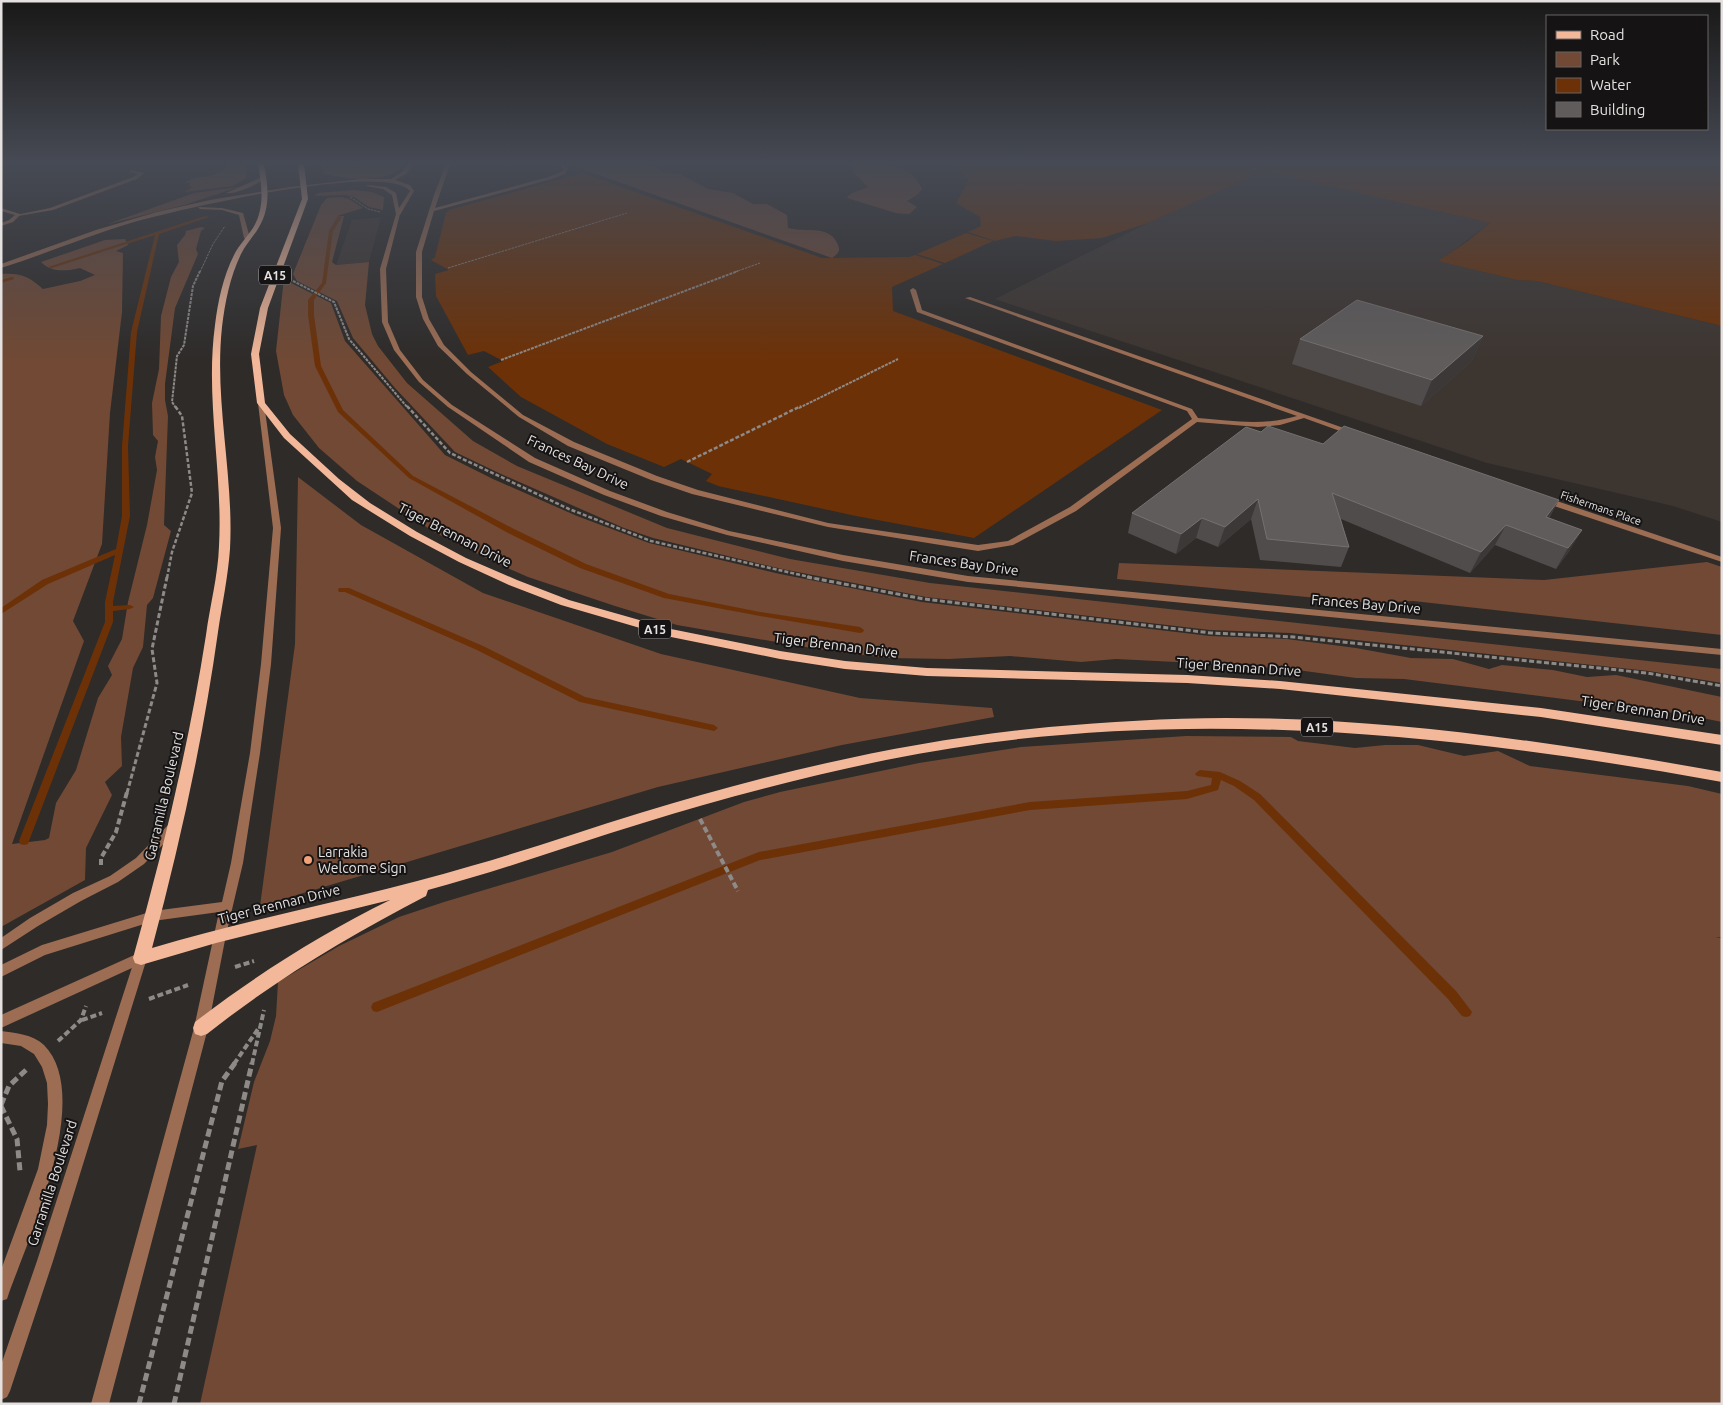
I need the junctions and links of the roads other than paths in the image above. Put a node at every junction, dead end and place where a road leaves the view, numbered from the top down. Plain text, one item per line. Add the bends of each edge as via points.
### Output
1 (108, 230) edge
2 (119, 230) edge
3 (245, 230) edge
4 (254, 230) edge
5 (293, 230) edge
6 (394, 230) edge
7 (426, 230) edge
8 (247, 238) junction
9 (58, 246) junction
10 (1, 266) edge
11 (913, 290) dead end
12 (968, 298) dead end
13 (261, 402) junction
14 (1303, 416) junction
15 (1196, 420) junction
16 (1361, 436) edge
17 (1539, 498) edge
18 (1722, 560) edge
19 (1722, 652) edge
20 (1722, 740) edge
21 (1722, 777) edge
22 (178, 821) junction
23 (443, 881) junction
24 (227, 906) junction
25 (153, 916) junction
26 (220, 935) junction
27 (1, 945) edge
28 (142, 958) junction
29 (1, 970) edge
30 (1, 1022) edge
31 (201, 1028) junction
32 (1, 1037) edge
33 (1, 1293) edge
34 (1, 1391) edge
35 (100, 1404) edge

1 - 9 street
2 - 9 street
3 - 8 street
4 - 8 main road, Garramilla Boulevard
5 - 13 main road, Tiger Brennan Drive / A15 via 264,308 256,354
6 - 19 street, Frances Bay Drive via 383,270 385,322 397,350 421,382 465,417 532,460 664,514 843,558 968,579
7 - 15 street via 419,252 419,297 426,320 441,346 520,416 571,444 695,492 828,524 978,548 1010,543 1073,508
8 - 22 main road, Garramilla Boulevard via 228,276 215,351 225,538 201,711
9 - 10 street
11 - 15 street via 919,312 1190,410
12 - 14 street
13 - 20 main road, Tiger Brennan Drive / A15 via 276,424 343,487 363,504 422,539 516,585 668,633 735,647 883,669 1228,681 1569,715
13 - 24 street via 277,528 274,577 255,753
14 - 15 street via 1258,425
14 - 16 street
17 - 18 street, Fishermans Place
21 - 23 main road, Tiger Brennan Drive / A15 via 1464,737 1253,723 1096,728 944,744 774,782
22 - 25 main road, Garramilla Boulevard
22 - 27 street via 140,862 34,922
23 - 26 main road, Tiger Brennan Drive / A15
23 - 31 main road via 295,960 237,998
24 - 25 street
24 - 26 street
25 - 28 main road, Garramilla Boulevard
25 - 29 street via 42,951
26 - 28 main road, Tiger Brennan Drive / A15
26 - 31 street
28 - 30 street
28 - 34 street, Garramilla Boulevard
31 - 35 street
32 - 33 street via 20,1039 44,1053 51,1068 55,1101 47,1166

